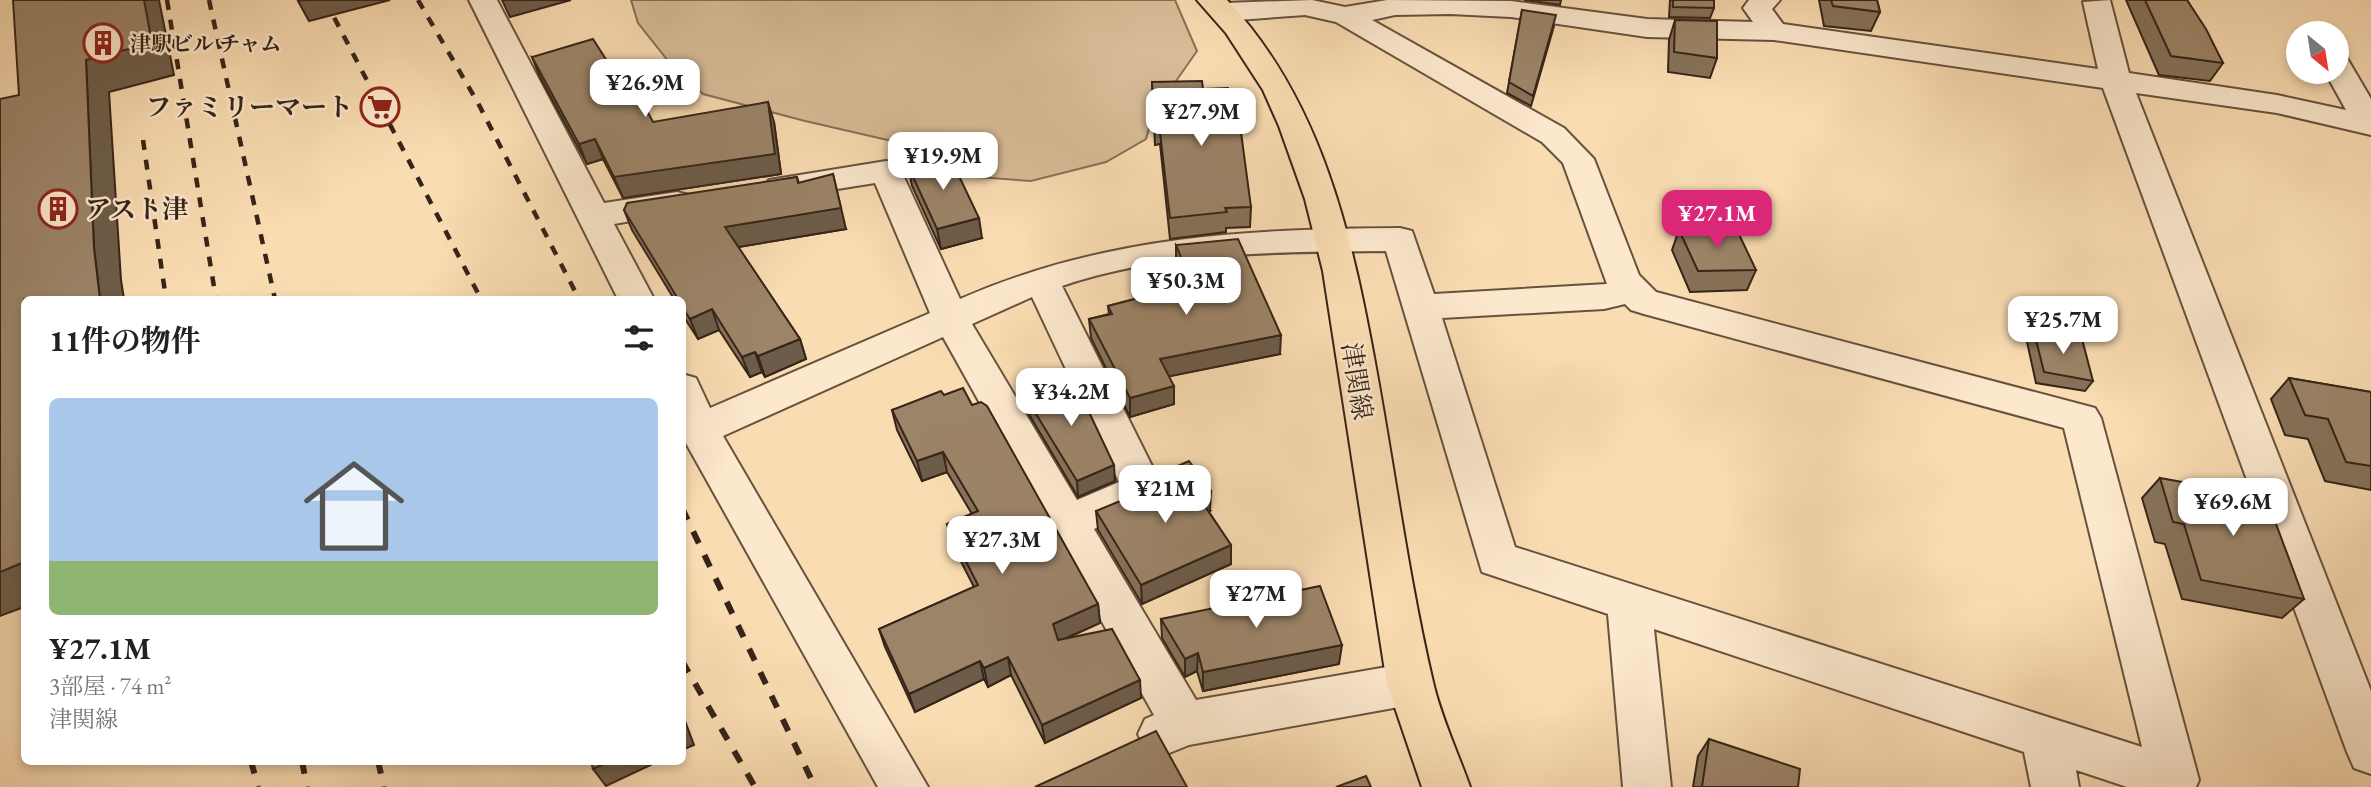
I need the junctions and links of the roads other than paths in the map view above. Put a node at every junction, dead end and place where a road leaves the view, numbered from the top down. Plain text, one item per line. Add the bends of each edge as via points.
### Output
1 (483, 0) edge
2 (1262, 0) edge
3 (1766, 0) edge
4 (2097, 2) dead end
5 (1217, 6) edge
6 (1345, 16) junction
7 (1774, 31) junction
8 (2116, 81) junction
9 (2347, 84) edge
10 (2369, 126) edge
11 (753, 192) edge
12 (713, 198) edge
13 (592, 216) junction
14 (1334, 240) junction
15 (1042, 281) junction
16 (1632, 290) junction
17 (634, 296) edge
18 (1420, 307) junction
19 (950, 318) junction
20 (686, 398) edge
21 (699, 430) junction
22 (1068, 522) junction
23 (1629, 600) junction
24 (1410, 684) junction
25 (1184, 724) junction
26 (2045, 740) junction
27 (1121, 752) edge
28 (2371, 752) edge
29 (904, 787) edge
30 (1446, 787) edge
31 (1647, 787) edge
32 (2054, 787) edge

1 - 13 street
2 - 5 street
3 - 7 street via 1757,8
4 - 8 street
5 - 6 street via 1305,7
5 - 14 main road, 津関線 via 1280,96 1303,146
6 - 7 street via 1395,7 1450,6 1511,9 1647,28
6 - 16 street via 1568,146 1578,159 1623,281
7 - 8 street
8 - 10 street via 2277,104
8 - 28 street
9 - 10 street
11 - 19 street via 886,171
12 - 13 street
13 - 17 street
14 - 15 street via 1140,256
14 - 18 street via 1399,239
14 - 24 main road, 津関線
15 - 19 street
15 - 22 street via 1143,490
16 - 18 street via 1604,297
16 - 26 street via 1644,301 2081,418 2175,780
18 - 23 street via 1497,559
19 - 21 street
19 - 22 street
20 - 21 street
21 - 29 street
22 - 25 street
23 - 26 street
23 - 31 street
24 - 25 street
24 - 30 main road, 津関線
25 - 27 street
26 - 32 street

